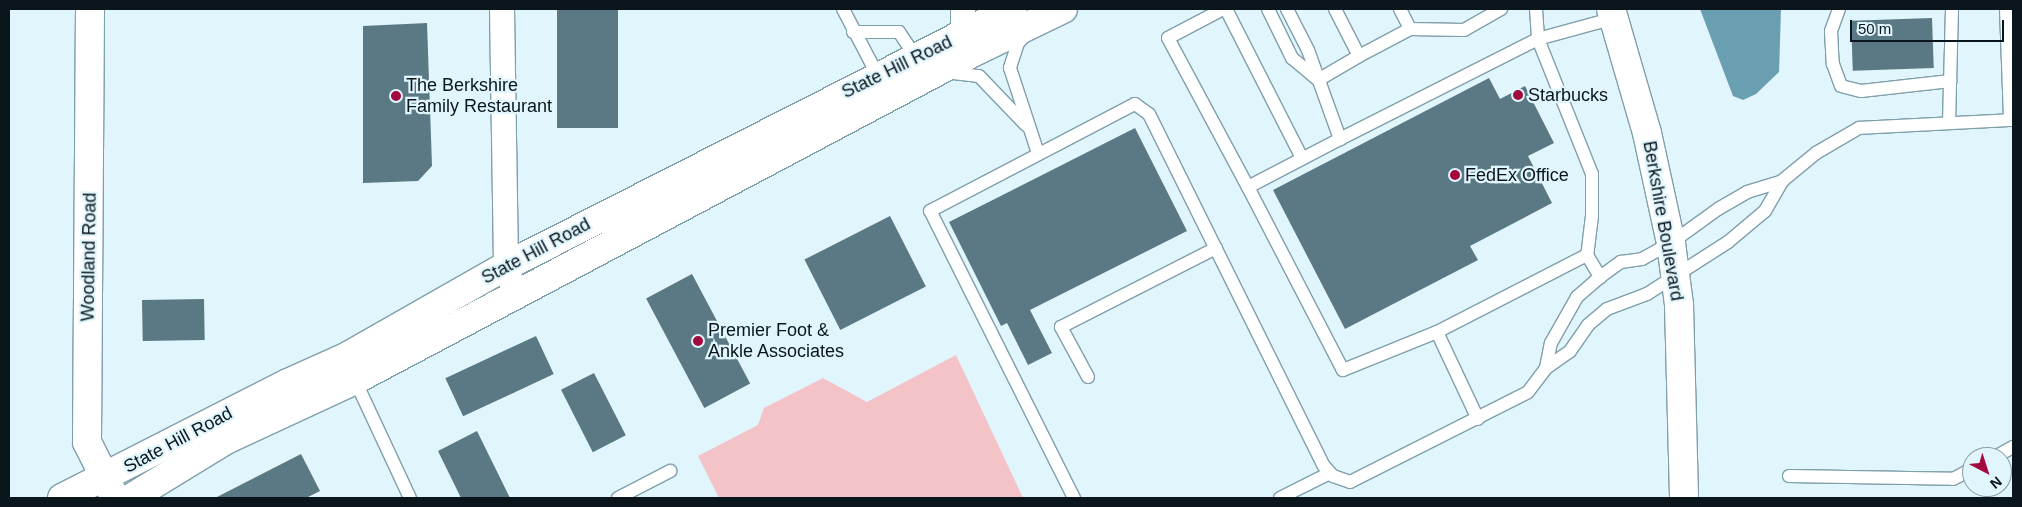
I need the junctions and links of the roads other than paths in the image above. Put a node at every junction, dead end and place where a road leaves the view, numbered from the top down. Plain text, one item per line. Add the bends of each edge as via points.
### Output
1 (90, 9) edge
2 (502, 9) edge
3 (843, 9) edge
4 (1012, 9) edge
5 (1064, 9) edge
6 (1224, 9) edge
7 (1268, 9) edge
8 (1287, 9) edge
9 (1335, 9) edge
10 (1400, 9) edge
11 (1501, 9) edge
12 (1536, 9) edge
13 (1839, 9) edge
14 (1952, 9) edge
15 (2006, 9) edge
16 (1613, 13) edge
17 (1035, 23) junction
18 (1410, 29) junction
19 (853, 32) junction
20 (966, 32) edge
21 (1538, 39) junction
22 (1360, 56) junction
23 (916, 57) junction
24 (939, 72) junction
25 (878, 76) junction
26 (1318, 80) junction
27 (1950, 81) junction
28 (2012, 120) edge
29 (1949, 123) junction
30 (1028, 127) junction
31 (1340, 139) junction
32 (1038, 153) junction
33 (1302, 158) junction
34 (1782, 181) junction
35 (1248, 186) junction
36 (1671, 244) junction
37 (1216, 248) junction
38 (1587, 255) junction
39 (506, 266) junction
40 (1600, 277) junction
41 (1675, 277) junction
42 (516, 296) junction
43 (1437, 332) junction
44 (352, 368) junction
45 (1546, 368) junction
46 (1088, 377) dead end
47 (1478, 419) junction
48 (670, 471) dead end
49 (1330, 473) junction
50 (1962, 474) edge
51 (1788, 476) dead end
52 (110, 488) edge
53 (62, 498) edge
54 (131, 498) edge
55 (410, 498) edge
56 (618, 498) edge
57 (1074, 498) edge
58 (1280, 498) edge
59 (1684, 498) edge

1 - 52 main road, Woodland Road via 87,442
2 - 39 street
3 - 19 lane
4 - 20 main road, State Hill Road
5 - 17 main road, State Hill Road
6 - 33 lane
6 - 35 lane via 1168,38
7 - 26 lane via 1292,58
8 - 26 lane via 1308,50
9 - 22 lane
10 - 18 lane
11 - 18 lane via 1464,30
12 - 21 lane
13 - 27 lane via 1831,31 1833,64 1841,86 1861,91
14 - 27 lane
15 - 28 lane
16 - 21 lane
16 - 36 main road, Berkshire Boulevard via 1647,133
17 - 20 main road, State Hill Road
17 - 30 lane via 1018,43 1010,68
18 - 22 lane
19 - 23 lane via 899,32
19 - 25 lane
20 - 23 main road, State Hill Road
20 - 24 main road, State Hill Road
21 - 31 lane
21 - 38 lane via 1592,174 1592,216
22 - 26 lane
23 - 25 main road, State Hill Road
24 - 30 lane via 979,76
24 - 42 main road, State Hill Road
25 - 39 main road, State Hill Road
26 - 31 lane
27 - 29 lane
28 - 29 lane
29 - 34 lane via 1858,128 1816,153
30 - 32 lane
31 - 33 lane
32 - 37 lane via 1135,104 1149,114
32 - 57 lane via 930,211
33 - 35 lane
34 - 36 lane via 1747,192
34 - 41 lane via 1765,211 1728,242
35 - 43 lane via 1343,370
36 - 40 lane via 1642,259 1621,262
36 - 41 main road, Berkshire Boulevard
37 - 46 lane via 1061,327
37 - 49 lane
38 - 40 lane
38 - 43 lane
39 - 42 street
39 - 44 main road, State Hill Road
40 - 45 lane via 1578,296 1551,343
41 - 45 lane via 1647,294 1607,309 1588,325 1570,350
41 - 59 main road, Berkshire Boulevard
42 - 44 main road, State Hill Road
43 - 47 lane
44 - 52 main road, State Hill Road via 288,383
44 - 54 main road, State Hill Road
44 - 55 lane
45 - 47 lane via 1528,392
47 - 49 lane via 1350,482
48 - 56 lane
49 - 58 lane
50 - 51 lane via 1952,479
52 - 53 main road, State Hill Road

